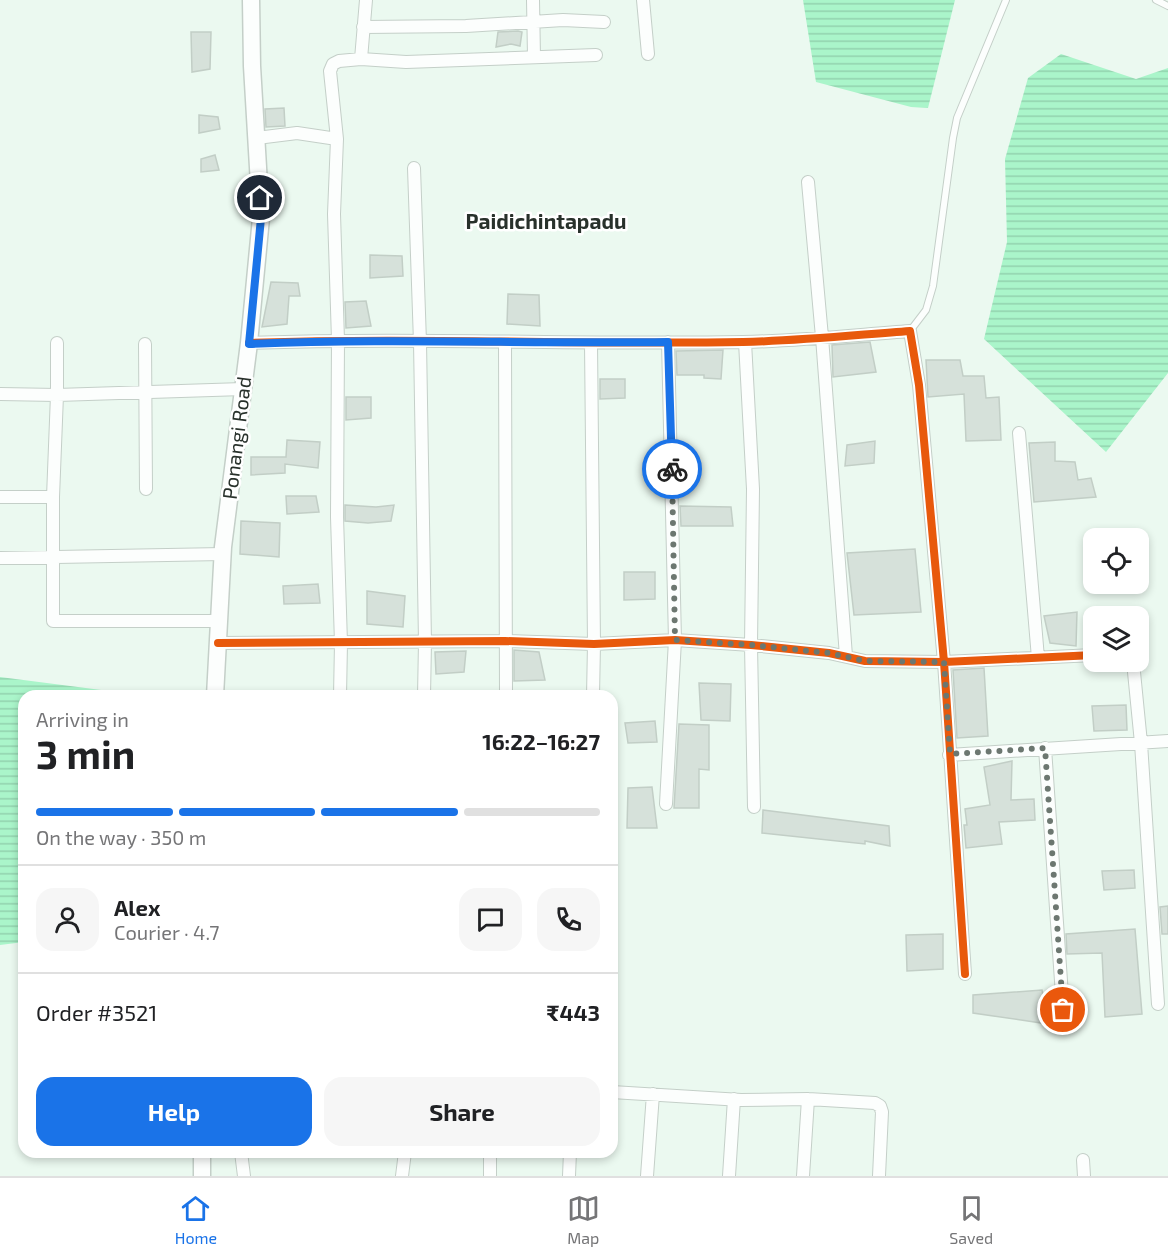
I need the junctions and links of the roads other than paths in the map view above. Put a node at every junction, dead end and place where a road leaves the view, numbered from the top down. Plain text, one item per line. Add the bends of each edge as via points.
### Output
1 (251, 0) edge
2 (366, 0) edge
3 (533, 0) edge
4 (644, 0) edge
5 (1006, 0) edge
6 (1156, 0) edge
7 (1168, 6) edge
8 (535, 21) junction
9 (604, 21) dead end
10 (363, 27) junction
11 (648, 54) dead end
12 (596, 55) dead end
13 (534, 57) junction
14 (361, 59) junction
15 (257, 138) junction
16 (337, 139) junction
17 (414, 168) dead end
18 (808, 182) dead end
19 (910, 331) junction
20 (822, 337) junction
21 (338, 340) junction
22 (420, 342) junction
23 (505, 342) junction
24 (668, 342) junction
25 (745, 342) junction
26 (57, 343) dead end
27 (591, 343) junction
28 (145, 344) dead end
29 (249, 344) junction
30 (243, 388) junction
31 (146, 392) junction
32 (0, 394) edge
33 (57, 395) junction
34 (1019, 433) dead end
35 (146, 489) dead end
36 (0, 497) edge
37 (53, 497) junction
38 (223, 554) junction
39 (54, 557) junction
40 (0, 558) edge
41 (219, 621) junction
42 (675, 640) junction
43 (505, 641) junction
44 (425, 642) junction
45 (218, 643) junction
46 (341, 643) junction
47 (594, 644) junction
48 (751, 645) junction
49 (846, 656) junction
50 (1083, 656) edge
51 (1038, 658) junction
52 (944, 662) junction
53 (1134, 672) edge
54 (215, 690) edge
55 (340, 690) edge
56 (424, 690) edge
57 (506, 690) edge
58 (593, 690) edge
59 (1168, 741) edge
60 (1141, 742) junction
61 (1045, 748) junction
62 (950, 754) junction
63 (666, 804) dead end
64 (754, 807) dead end
65 (965, 974) dead end
66 (1158, 1004) dead end
67 (1063, 1010) dead end
68 (618, 1092) edge
69 (653, 1094) junction
70 (734, 1099) junction
71 (808, 1099) junction
72 (202, 1158) edge
73 (242, 1158) edge
74 (404, 1158) edge
75 (490, 1158) edge
76 (570, 1158) edge
77 (1083, 1160) dead end
78 (202, 1176) edge
79 (244, 1176) edge
80 (402, 1176) edge
81 (490, 1176) edge
82 (569, 1176) edge
83 (647, 1176) edge
84 (729, 1176) edge
85 (803, 1176) edge
86 (879, 1176) edge
87 (1084, 1176) edge

1 - 15 street, Ponangi Road
2 - 10 street
3 - 8 street
4 - 11 street
5 - 19 lane via 957,118 933,286 926,310
6 - 7 lane
8 - 9 street
8 - 10 street
8 - 13 street
10 - 14 street
12 - 13 street
13 - 14 street via 418,62
14 - 16 street via 339,61 330,71
15 - 16 street via 297,133
15 - 29 street, Ponangi Road via 261,218
16 - 21 street via 334,214
17 - 22 street
18 - 20 street
19 - 20 street
19 - 52 street via 919,385
20 - 25 street
20 - 49 street
21 - 22 street
21 - 29 street
21 - 46 street
22 - 23 street
22 - 44 street
23 - 27 street
23 - 43 street
24 - 25 street
24 - 27 street
24 - 42 street
25 - 48 street via 753,489
26 - 33 street
27 - 47 street
28 - 31 street
29 - 30 street, Ponangi Road
30 - 31 street
30 - 38 street, Ponangi Road
31 - 33 street
31 - 35 street
32 - 33 street
33 - 37 street
34 - 51 street
36 - 37 street
37 - 39 street
38 - 39 street
38 - 41 street, Ponangi Road
39 - 40 street
39 - 41 street via 53,621
41 - 45 street, Ponangi Road
42 - 47 street
42 - 48 street
42 - 63 street
43 - 44 street
43 - 47 street
43 - 57 street
44 - 46 street
44 - 56 street
45 - 46 street
45 - 54 street, Ponangi Road
46 - 55 street
47 - 58 street
48 - 49 street
48 - 64 street
49 - 52 street via 865,661
50 - 51 street
51 - 52 street
52 - 62 street
53 - 60 street
59 - 60 street
60 - 61 street
60 - 66 street
61 - 62 street
61 - 67 street
62 - 65 street
68 - 69 street
69 - 70 street
69 - 83 street
70 - 71 street
70 - 84 street
71 - 85 street
71 - 86 street via 880,1106
72 - 78 street
73 - 79 street
74 - 80 street
75 - 81 street
76 - 82 street
77 - 87 street

